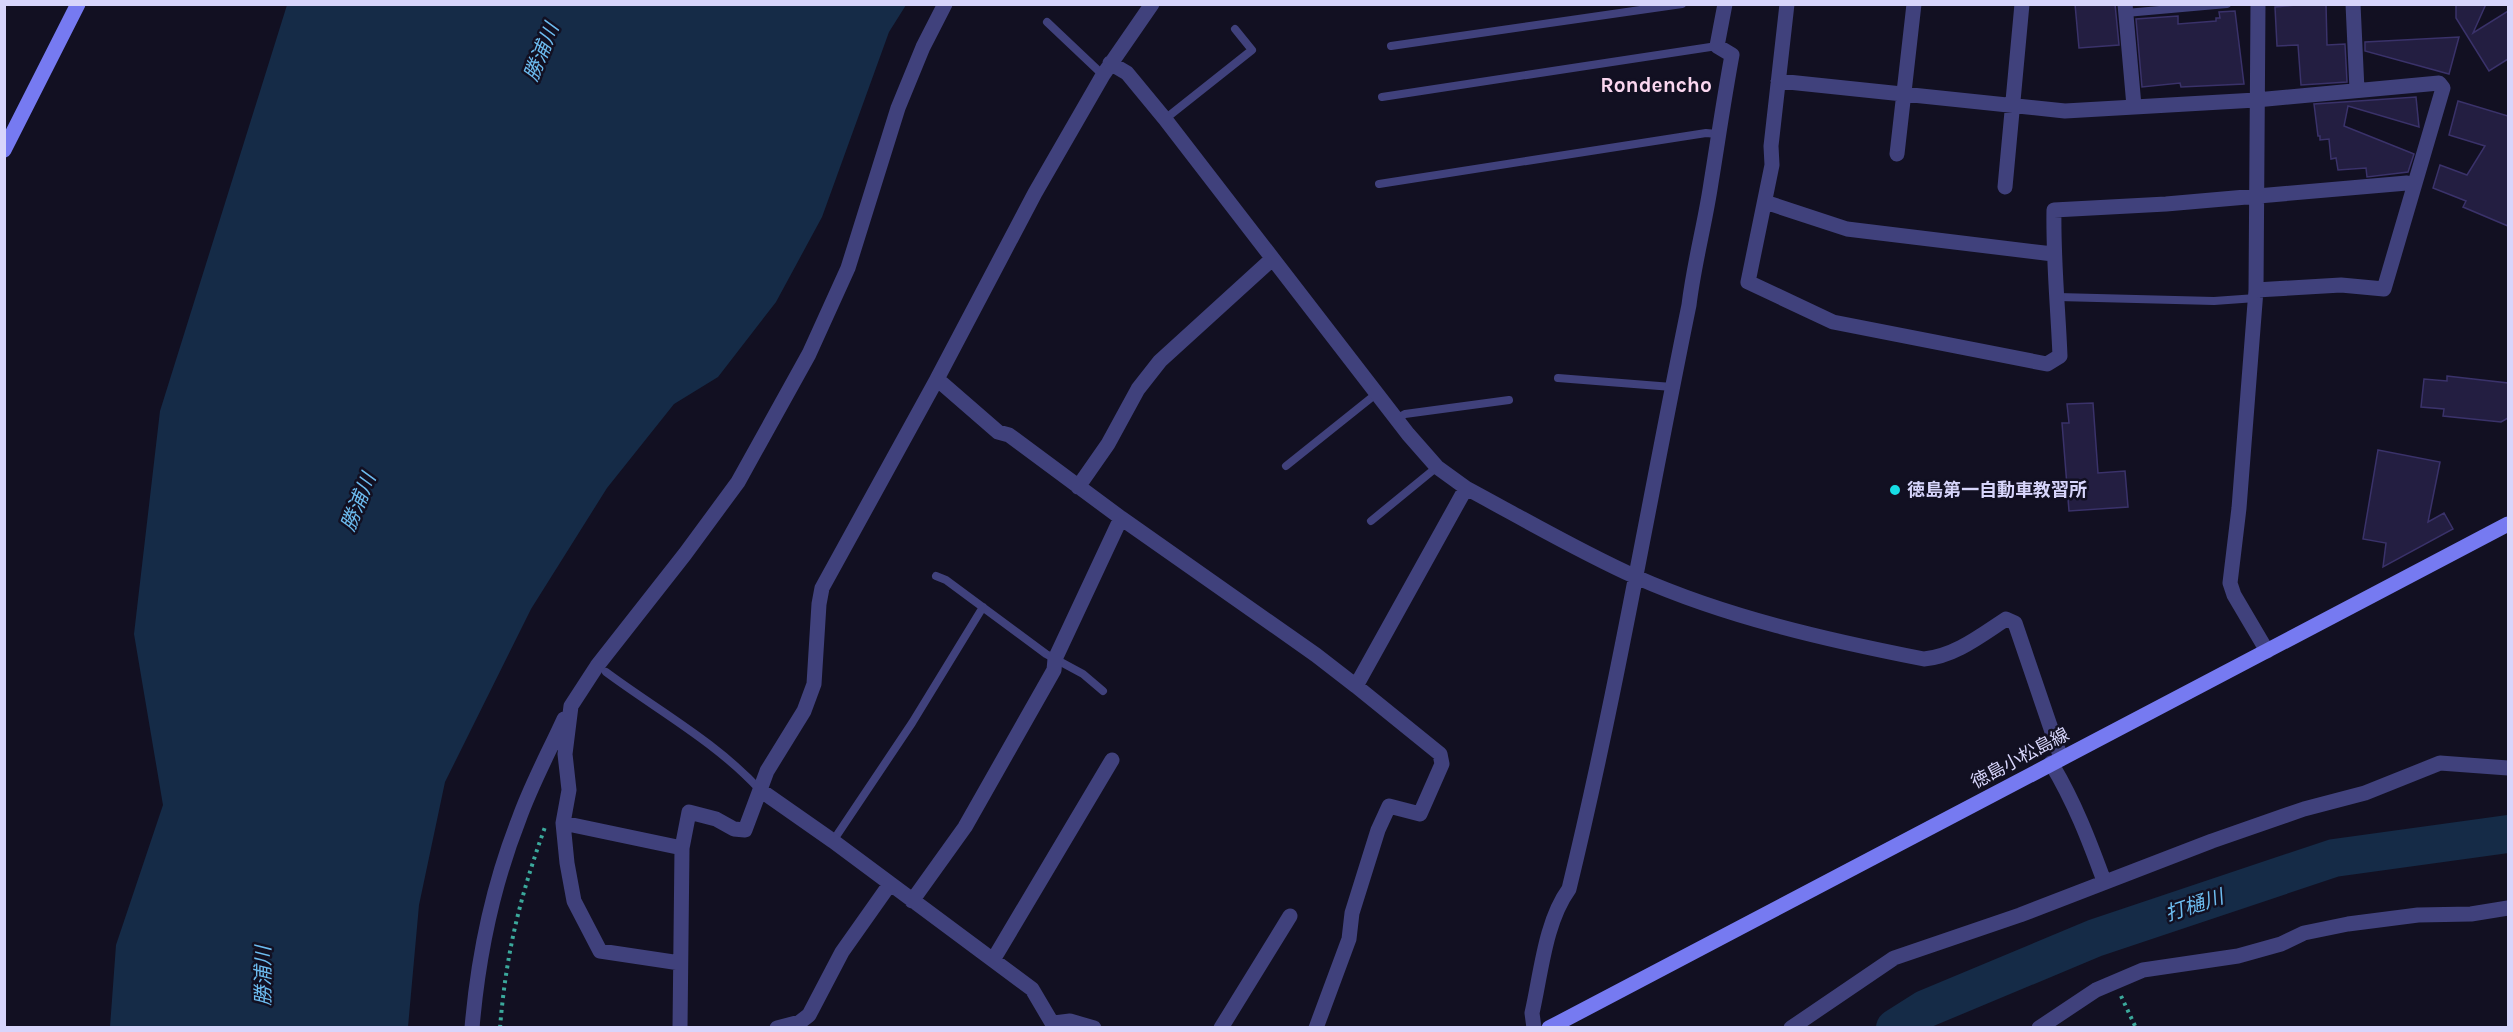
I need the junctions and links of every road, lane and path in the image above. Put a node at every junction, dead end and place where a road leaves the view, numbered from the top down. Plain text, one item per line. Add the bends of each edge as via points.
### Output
1 (78, 4) edge
2 (945, 4) edge
3 (1152, 4) edge
4 (1682, 4) edge
5 (1725, 4) edge
6 (1787, 4) edge
7 (1914, 4) edge
8 (2022, 4) edge
9 (2228, 4) edge
10 (2258, 4) edge
11 (2353, 4) edge
12 (2125, 9) edge
13 (1047, 22) dead end
14 (1235, 29) dead end
15 (1391, 46) dead end
16 (1717, 46) junction
17 (1107, 69) junction
18 (1778, 81) junction
19 (2357, 90) junction
20 (1905, 96) junction
21 (1382, 97) dead end
22 (2256, 100) junction
23 (2012, 106) junction
24 (2134, 106) junction
25 (1165, 119) junction
26 (1717, 134) junction
27 (4, 150) edge
28 (1897, 154) dead end
29 (1379, 184) dead end
30 (2414, 186) junction
31 (2005, 187) dead end
32 (2257, 197) junction
33 (1765, 202) junction
34 (2053, 254) junction
35 (1272, 259) junction
36 (2256, 294) junction
37 (2058, 297) junction
38 (1558, 378) dead end
39 (937, 379) junction
40 (1672, 387) junction
41 (1376, 394) junction
42 (1509, 400) dead end
43 (1396, 420) junction
44 (1286, 466) dead end
45 (1437, 466) junction
46 (1078, 487) junction
47 (1466, 488) junction
48 (1121, 518) junction
49 (1371, 521) dead end
50 (2508, 524) edge
51 (936, 576) dead end
52 (1636, 577) junction
53 (983, 607) junction
54 (2267, 651) junction
55 (1055, 659) junction
56 (601, 669) junction
57 (1356, 686) junction
58 (1103, 691) dead end
59 (571, 706) junction
60 (1112, 760) dead end
61 (2056, 761) junction
62 (2508, 768) edge
63 (760, 790) junction
64 (563, 823) junction
65 (833, 841) junction
66 (682, 848) junction
67 (2104, 881) junction
68 (890, 884) junction
69 (912, 901) junction
70 (2508, 908) edge
71 (1290, 916) dead end
72 (993, 960) junction
73 (680, 963) junction
74 (2114, 982) junction
75 (1055, 1025) edge
76 (472, 1028) edge
77 (680, 1028) edge
78 (777, 1028) edge
79 (1094, 1028) edge
80 (1221, 1028) edge
81 (1316, 1028) edge
82 (1534, 1028) edge
83 (1549, 1028) edge
84 (1791, 1028) edge
85 (2039, 1028) edge
86 (2136, 1028) edge

1 - 27 main road
2 - 56 street via 898,108 848,268 809,354 738,482
3 - 17 street
4 - 15 lane
5 - 16 street
6 - 18 street
7 - 20 street
8 - 23 street
9 - 12 lane
10 - 22 street
11 - 19 street
12 - 24 street
13 - 17 lane
14 - 25 lane via 1252,50
16 - 21 lane
16 - 26 street via 1732,55
17 - 25 street via 1127,73
17 - 39 street via 1035,193
18 - 20 street
18 - 33 street via 1772,165
19 - 22 street
19 - 30 street via 2439,83 2443,88
20 - 23 street
20 - 28 street
22 - 24 street
22 - 32 street
23 - 24 street via 2065,111
23 - 31 street
25 - 35 street
26 - 29 lane
26 - 40 street
30 - 32 street via 2407,183
30 - 36 street via 2384,289 2341,285
32 - 34 street via 2054,210
32 - 36 street
33 - 34 street via 1847,230
33 - 37 street via 1748,282 1833,322 2047,364 2060,356
34 - 37 street
35 - 41 street
35 - 46 street via 1160,361 1138,389 1108,444
36 - 37 lane via 2214,301
36 - 54 street via 2230,583
38 - 40 lane
39 - 46 street via 998,432 1009,435
39 - 63 street via 822,588 814,684 804,711 772,762
40 - 52 street
41 - 43 street
41 - 44 lane
42 - 43 lane via 1405,414
43 - 45 street
45 - 47 street
45 - 49 lane
46 - 48 street
47 - 52 street
47 - 57 street
48 - 55 street
48 - 57 street
50 - 54 main road, 徳島小松島線
51 - 53 lane
52 - 61 street via 1787,627 1924,659 1957,650 2006,619 2015,623
52 - 82 street via 1571,881 1552,920 1532,1013
53 - 55 lane
53 - 65 lane
54 - 61 main road, 徳島小松島線
55 - 58 lane via 1083,674
55 - 69 street via 1054,670 964,828
56 - 59 street
56 - 63 lane via 710,744
57 - 81 street via 1440,754 1442,764 1420,814 1389,806 1352,913 1349,939
59 - 64 street via 565,754 569,790
59 - 76 street via 519,818 503,865 476,986
60 - 72 street
61 - 67 street
61 - 83 main road, 徳島小松島線
62 - 67 street via 2440,763 2366,793 2304,809
63 - 65 street
63 - 66 street via 745,830 689,812
64 - 66 street
64 - 73 street via 574,901 600,951
65 - 68 street
66 - 73 street
67 - 84 street via 2020,915 1894,958
68 - 69 street
68 - 78 street via 842,952 808,1016
69 - 72 street
70 - 74 street via 2348,924 2304,933 2238,956 2143,970
71 - 80 street
72 - 75 street via 1032,989
73 - 77 street
74 - 85 street
74 - 86 path
75 - 79 street via 1070,1021

